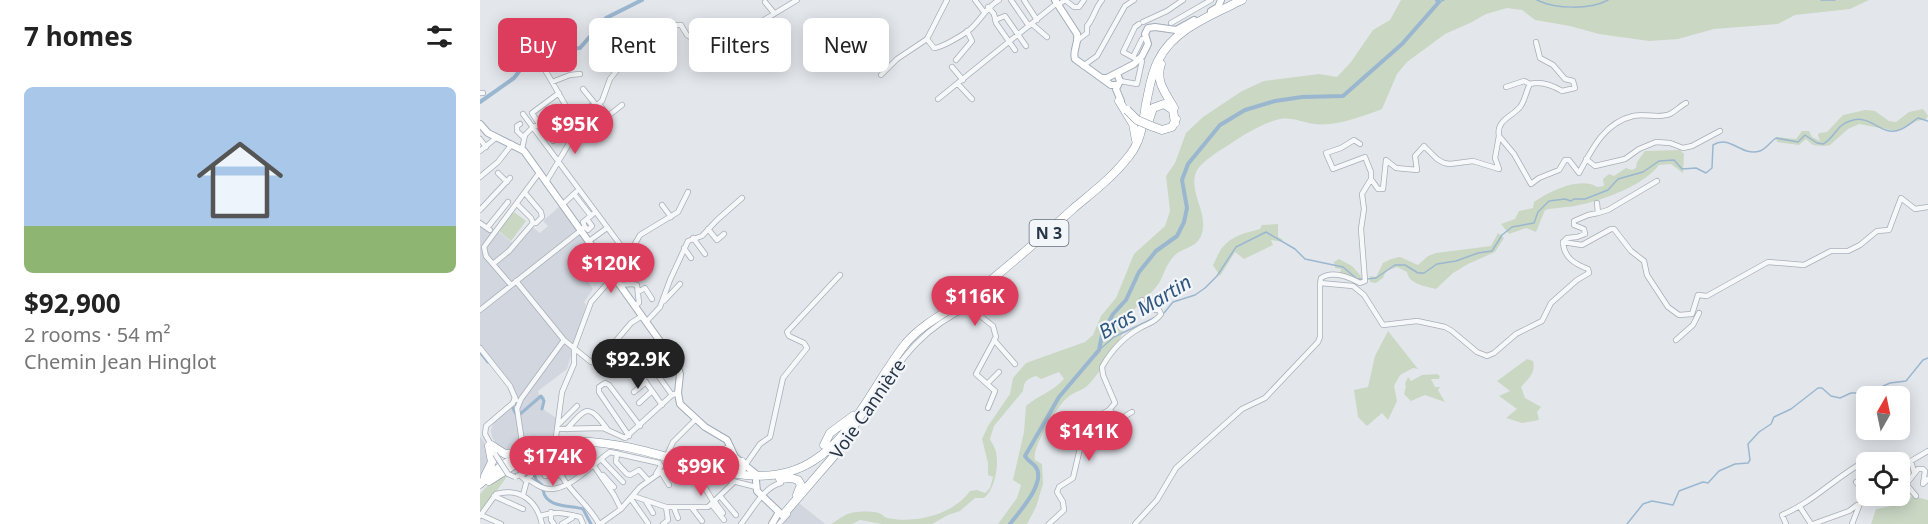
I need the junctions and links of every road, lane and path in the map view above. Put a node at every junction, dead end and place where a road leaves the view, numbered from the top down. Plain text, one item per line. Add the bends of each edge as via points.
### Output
1 (797, 0) edge
2 (947, 0) edge
3 (975, 0) edge
4 (985, 0) edge
5 (999, 0) edge
6 (1011, 0) edge
7 (1024, 0) edge
8 (1084, 0) edge
9 (1102, 0) edge
10 (1134, 0) edge
11 (1183, 0) edge
12 (1197, 0) edge
13 (1211, 0) edge
14 (1221, 0) edge
15 (1242, 0) edge
16 (1247, 0) edge
17 (765, 2) dead end
18 (1057, 3) edge
19 (1200, 6) junction
20 (989, 7) junction
21 (1167, 11) junction
22 (984, 12) junction
23 (774, 13) junction
24 (1149, 19) junction
25 (995, 20) junction
26 (1037, 20) junction
27 (1030, 25) junction
28 (1170, 26) junction
29 (1152, 27) junction
30 (967, 32) junction
31 (1018, 35) junction
32 (1047, 37) dead end
33 (927, 39) junction
34 (1142, 39) dead end
35 (1078, 40) junction
36 (1010, 42) junction
37 (1536, 42) dead end
38 (1128, 43) junction
39 (1026, 46) dead end
40 (1138, 48) junction
41 (1169, 49) junction
42 (1015, 50) dead end
43 (1123, 52) junction
44 (1137, 59) junction
45 (956, 60) dead end
46 (1119, 60) dead end
47 (1157, 62) junction
48 (1083, 66) junction
49 (951, 67) dead end
50 (546, 72) edge
51 (580, 74) dead end
52 (881, 75) dead end
53 (1113, 79) junction
54 (552, 82) junction
55 (961, 82) junction
56 (1530, 84) junction
57 (1506, 87) dead end
58 (583, 89) dead end
59 (559, 93) junction
60 (938, 99) dead end
61 (972, 99) dead end
62 (1686, 103) dead end
63 (1122, 104) junction
64 (597, 105) junction
65 (622, 105) dead end
66 (523, 114) dead end
67 (570, 115) junction
68 (587, 117) dead end
69 (1175, 123) junction
70 (480, 124) edge
71 (520, 124) dead end
72 (536, 126) junction
73 (1720, 131) dead end
74 (566, 132) dead end
75 (582, 132) junction
76 (559, 136) junction
77 (1499, 136) junction
78 (497, 137) junction
79 (524, 138) junction
80 (480, 139) edge
81 (554, 141) dead end
82 (512, 144) junction
83 (1140, 144) junction
84 (1360, 144) dead end
85 (567, 145) junction
86 (486, 147) junction
87 (522, 149) junction
88 (480, 151) edge
89 (1586, 159) junction
90 (557, 161) junction
91 (498, 173) dead end
92 (539, 173) junction
93 (1109, 176) junction
94 (480, 177) edge
95 (1371, 179) junction
96 (1657, 181) dead end
97 (546, 182) junction
98 (577, 192) junction
99 (688, 192) dead end
100 (525, 193) junction
101 (742, 198) dead end
102 (508, 202) dead end
103 (1598, 203) dead end
104 (517, 204) junction
105 (562, 205) junction
106 (662, 205) dead end
107 (528, 206) dead end
108 (1928, 207) edge
109 (480, 210) edge
110 (533, 211) dead end
111 (1598, 213) junction
112 (499, 214) junction
113 (527, 214) junction
114 (591, 216) junction
115 (671, 217) junction
116 (506, 219) junction
117 (480, 222) edge
118 (533, 222) junction
119 (487, 228) junction
120 (607, 228) junction
121 (580, 229) junction
122 (708, 229) junction
123 (494, 234) junction
124 (724, 234) dead end
125 (693, 238) junction
126 (589, 241) junction
127 (1563, 242) junction
128 (684, 248) junction
129 (705, 254) dead end
130 (628, 257) junction
131 (690, 258) dead end
132 (601, 260) junction
133 (493, 264) junction
134 (636, 266) dead end
135 (840, 275) dead end
136 (595, 276) dead end
137 (613, 277) junction
138 (513, 283) junction
139 (680, 284) dead end
140 (1320, 284) junction
141 (619, 285) junction
142 (638, 292) junction
143 (652, 299) dead end
144 (664, 300) junction
145 (1142, 300) dead end
146 (638, 306) junction
147 (481, 308) edge
148 (1700, 313) dead end
149 (644, 320) junction
150 (564, 340) junction
151 (994, 340) junction
152 (1676, 340) dead end
153 (637, 346) dead end
154 (480, 348) edge
155 (574, 348) junction
156 (655, 351) dead end
157 (628, 357) dead end
158 (646, 358) junction
159 (662, 360) dead end
160 (1015, 364) dead end
161 (652, 367) junction
162 (669, 368) dead end
163 (999, 372) dead end
164 (658, 376) junction
165 (646, 382) junction
166 (987, 384) junction
167 (652, 391) junction
168 (634, 392) dead end
169 (675, 394) junction
170 (985, 398) dead end
171 (516, 403) junction
172 (639, 403) dead end
173 (662, 405) junction
174 (577, 406) dead end
175 (864, 406) junction
176 (1109, 410) junction
177 (1132, 412) dead end
178 (696, 419) junction
179 (558, 426) junction
180 (640, 426) junction
181 (567, 429) junction
182 (482, 430) edge
183 (609, 430) junction
184 (556, 437) dead end
185 (626, 437) junction
186 (572, 444) junction
187 (490, 445) junction
188 (546, 446) junction
189 (824, 446) dead end
190 (523, 449) dead end
191 (588, 451) dead end
192 (1928, 451) edge
193 (617, 453) junction
194 (668, 453) dead end
195 (572, 455) dead end
196 (601, 459) junction
197 (740, 459) junction
198 (555, 460) dead end
199 (823, 460) dead end
200 (576, 464) junction
201 (696, 465) junction
202 (595, 467) junction
203 (646, 467) dead end
204 (1856, 467) edge
205 (641, 472) junction
206 (1914, 472) junction
207 (658, 473) junction
208 (561, 475) junction
209 (524, 477) junction
210 (1910, 478) edge
211 (1928, 479) edge
212 (648, 480) junction
213 (623, 482) dead end
214 (754, 482) junction
215 (733, 483) junction
216 (780, 483) dead end
217 (566, 484) junction
218 (481, 485) edge
219 (669, 485) dead end
220 (614, 487) dead end
221 (1910, 490) edge
222 (522, 495) junction
223 (494, 496) junction
224 (720, 496) junction
225 (762, 496) junction
226 (797, 496) junction
227 (1916, 496) dead end
228 (632, 497) junction
229 (645, 500) junction
230 (714, 503) junction
231 (1856, 506) edge
232 (1858, 506) edge
233 (666, 507) junction
234 (1800, 507) junction
235 (537, 508) junction
236 (674, 508) junction
237 (692, 508) junction
238 (621, 509) junction
239 (551, 512) junction
240 (653, 513) dead end
241 (723, 513) dead end
242 (480, 515) edge
243 (573, 515) junction
244 (736, 515) dead end
245 (540, 516) junction
246 (778, 517) edge
247 (678, 518) dead end
248 (724, 520) dead end
249 (702, 521) dead end
250 (648, 523) edge
251 (501, 524) edge
252 (542, 524) edge
253 (554, 524) edge
254 (562, 524) edge
255 (582, 524) edge
256 (600, 524) edge
257 (663, 524) edge
258 (741, 524) edge
259 (1049, 524) edge
260 (1135, 524) edge
261 (1786, 524) edge
262 (1812, 524) edge
263 (1852, 524) edge

1 - 23 street
2 - 33 street
3 - 22 street
4 - 20 street
5 - 20 street
6 - 27 street
7 - 26 street
8 - 18 street via 1079,7 1065,0
9 - 35 street via 1087,33
10 - 48 street via 1117,18 1097,56
11 - 21 street
12 - 19 street
13 - 19 street
14 - 28 main road via 1216,9 1179,29
15 - 47 highway, N 3 via 1184,31
16 - 41 highway, N 3 via 1190,30
17 - 23 street
18 - 26 street
18 - 35 main road
19 - 28 street
20 - 22 street
20 - 25 street
21 - 24 street
21 - 28 street
22 - 30 street
23 - 64 street via 708,54 679,24 674,25 657,38 657,60 637,60 618,69 610,79 604,99
24 - 29 street
24 - 38 street via 1134,27
25 - 31 street via 1005,16
25 - 36 street
26 - 27 street
27 - 31 street
27 - 32 street
28 - 29 main road
29 - 44 main road via 1145,32 1148,44
30 - 33 street via 936,49
30 - 45 street via 972,41
31 - 36 street
31 - 39 street
33 - 52 street
34 - 40 street
35 - 48 main road via 1074,58
36 - 42 street
36 - 55 street
37 - 56 street via 1540,58 1572,80 1575,87 1562,91 1540,83
38 - 40 street
38 - 43 street
40 - 44 street
41 - 69 highway, N 3 via 1158,76 1175,109
41 - 83 highway, N 3 via 1158,70
43 - 44 street
43 - 46 street
44 - 53 main road
44 - 53 street via 1142,61 1137,84
47 - 63 highway, N 3 via 1143,109 1133,111
47 - 93 highway, N 3 via 1138,142
48 - 53 main road
49 - 55 street
50 - 54 street
51 - 54 street
53 - 63 main road, N 3
54 - 59 street
55 - 60 street
55 - 61 street
56 - 57 street via 1521,81
56 - 77 street via 1520,107 1500,125
58 - 64 street
59 - 67 street
59 - 72 street via 532,113
62 - 89 street via 1667,115 1633,116 1619,121 1604,131
63 - 69 highway, bridge via 1137,120 1151,126 1162,129
63 - 93 highway, N 3 via 1136,132 1136,142
64 - 65 street via 608,116
64 - 67 street
66 - 72 street
67 - 72 street
67 - 75 street
68 - 75 street via 597,119
69 - 83 highway, N 3 via 1168,105 1155,107
70 - 78 main road
71 - 79 street via 515,132
72 - 79 street
72 - 90 street
73 - 89 street via 1683,148 1656,142 1625,159 1595,166
74 - 76 street
75 - 85 street
76 - 81 street
76 - 85 street
77 - 89 street via 1531,184 1559,170 1565,160 1579,173
77 - 95 street via 1495,160 1499,169 1473,161 1444,163 1424,146 1415,156 1417,171 1396,168 1387,160 1383,189 1378,189
78 - 82 main road
78 - 86 street
79 - 87 street
80 - 86 street
82 - 87 main road
82 - 94 street
83 - 175 highway, N 3 via 1124,166 1036,245 974,297 917,336
84 - 95 street via 1354,140 1326,153 1332,169 1365,158
85 - 90 street
86 - 88 street
87 - 92 main road
90 - 97 street
90 - 98 street
91 - 109 street via 509,180
92 - 97 main road
92 - 100 street
93 - 175 highway, N 3 via 978,290 915,334
95 - 140 street via 1362,194 1366,280 1360,283 1328,274
96 - 111 street
97 - 105 main road
98 - 105 street
98 - 114 street
99 - 115 street via 679,211
100 - 104 street
100 - 118 street via 542,214
101 - 122 street
102 - 112 street
103 - 111 street
104 - 113 street
104 - 116 street
105 - 121 main road
106 - 115 street
107 - 113 street
108 - 127 street via 1915,208 1899,198 1889,230 1877,231 1860,245 1831,251 1804,265 1768,261 1707,296 1698,295 1692,314 1683,315 1668,307 1647,275 1646,264 1614,229 1582,245
110 - 113 street
111 - 127 street via 1574,221 1585,234
112 - 116 street
112 - 119 street
113 - 118 street
114 - 120 street
114 - 121 street
114 - 121 street via 595,224 588,230
115 - 130 street via 641,234
116 - 123 street
117 - 119 street
118 - 133 street
119 - 123 street
120 - 126 street
120 - 130 street
121 - 126 main road
121 - 138 street
122 - 124 street via 717,240
122 - 125 street
123 - 133 street via 484,251
125 - 128 street
125 - 129 street
126 - 132 main road
127 - 140 street via 1569,259 1589,273 1551,303 1542,321 1487,356 1445,327 1417,321 1383,325 1364,295 1353,286
128 - 131 street
128 - 144 street
130 - 134 street
130 - 137 street
132 - 136 street via 596,264
132 - 137 main road
133 - 138 street
135 - 197 street via 787,332 807,348 783,378 770,437
137 - 141 main road
137 - 155 street via 591,302
138 - 147 street
138 - 150 street
139 - 144 street
140 - 260 street via 1318,342 1265,398 1242,409 1176,468 1157,500
141 - 142 street via 635,284
141 - 146 main road
142 - 143 street via 645,288
142 - 146 street
144 - 149 street via 658,311
145 - 176 street via 1142,309 1159,310 1161,314 1122,341 1102,367 1115,402
146 - 149 main road
148 - 152 street
149 - 155 street via 630,324 600,361 589,362
149 - 169 main road via 680,369
150 - 155 street
150 - 171 street
151 - 160 street
151 - 166 street via 976,374
151 - 246 street, Voie Cannière via 993,326 969,307 928,331 909,350 841,452
153 - 158 street
154 - 171 street via 510,386
155 - 179 street via 574,364 562,392
156 - 158 street
157 - 165 street
158 - 161 street
159 - 161 street
161 - 164 street
162 - 164 street
163 - 166 street
164 - 169 street
165 - 167 street
165 - 168 street
166 - 170 street via 995,391 989,405
167 - 172 street
167 - 173 street
169 - 173 street
169 - 178 main road
171 - 182 street
171 - 190 street
173 - 180 street
174 - 179 street
175 - 189 highway via 830,434
175 - 201 highway, N 3 via 827,451 793,471 752,476
175 - 214 highway, N 3 via 836,446 819,460 801,471
175 - 246 highway via 840,449
176 - 177 street via 1121,419
176 - 259 street via 1081,426 1082,444 1073,478 1057,492 1064,510
178 - 194 street via 673,442
178 - 197 main road via 727,440
179 - 181 street
179 - 184 street
180 - 185 street
180 - 185 street via 609,385 599,387
181 - 183 street
181 - 183 street via 582,413 591,411
182 - 187 street
183 - 185 street
186 - 209 highway via 530,457
186 - 214 highway, N 3 via 604,446
186 - 218 highway, N 3 via 524,457
187 - 188 highway via 509,454
187 - 209 street, bridge via 508,474
187 - 218 highway via 492,464
188 - 201 highway, N 3 via 594,441
188 - 218 highway, N 3 via 511,460
191 - 200 street via 589,456
192 - 206 street via 1911,461
193 - 196 street via 610,452
193 - 205 street via 616,462 627,474
193 - 207 street via 659,463
195 - 200 street
196 - 202 street
196 - 213 street
197 - 201 street via 707,454
197 - 201 highway, N 3 via 734,472
198 - 208 street via 541,464 545,476
199 - 226 highway via 819,471
200 - 208 street
201 - 207 street
201 - 215 street
201 - 230 street
202 - 217 street
202 - 220 street
202 - 238 street
203 - 205 street
204 - 234 street
205 - 212 street
206 - 210 street
206 - 211 street via 1923,469 1923,484
207 - 212 street
207 - 219 street
208 - 217 street
209 - 217 street via 541,487 554,489
209 - 218 highway via 522,468 514,465
209 - 222 street
212 - 228 street
214 - 215 street
214 - 225 main road
214 - 226 highway, N 3 via 796,478 801,485
215 - 224 street
216 - 225 street
217 - 256 street
221 - 227 street
222 - 223 street via 504,492
222 - 235 street
223 - 235 street via 524,510
223 - 242 street
224 - 230 street
224 - 244 street
225 - 246 main road
225 - 258 street
226 - 246 highway
228 - 229 street
228 - 238 street
228 - 250 street
229 - 233 street
229 - 240 street
230 - 237 street
230 - 241 street
230 - 248 street
231 - 262 street
232 - 263 street
233 - 236 street
233 - 257 street via 668,520
234 - 261 street via 1782,515
234 - 262 street
235 - 245 street
236 - 237 street
236 - 247 street
237 - 249 street
238 - 256 street
239 - 243 street
239 - 245 street
239 - 253 street
242 - 251 street
243 - 254 street
243 - 255 street via 580,517
245 - 252 street

